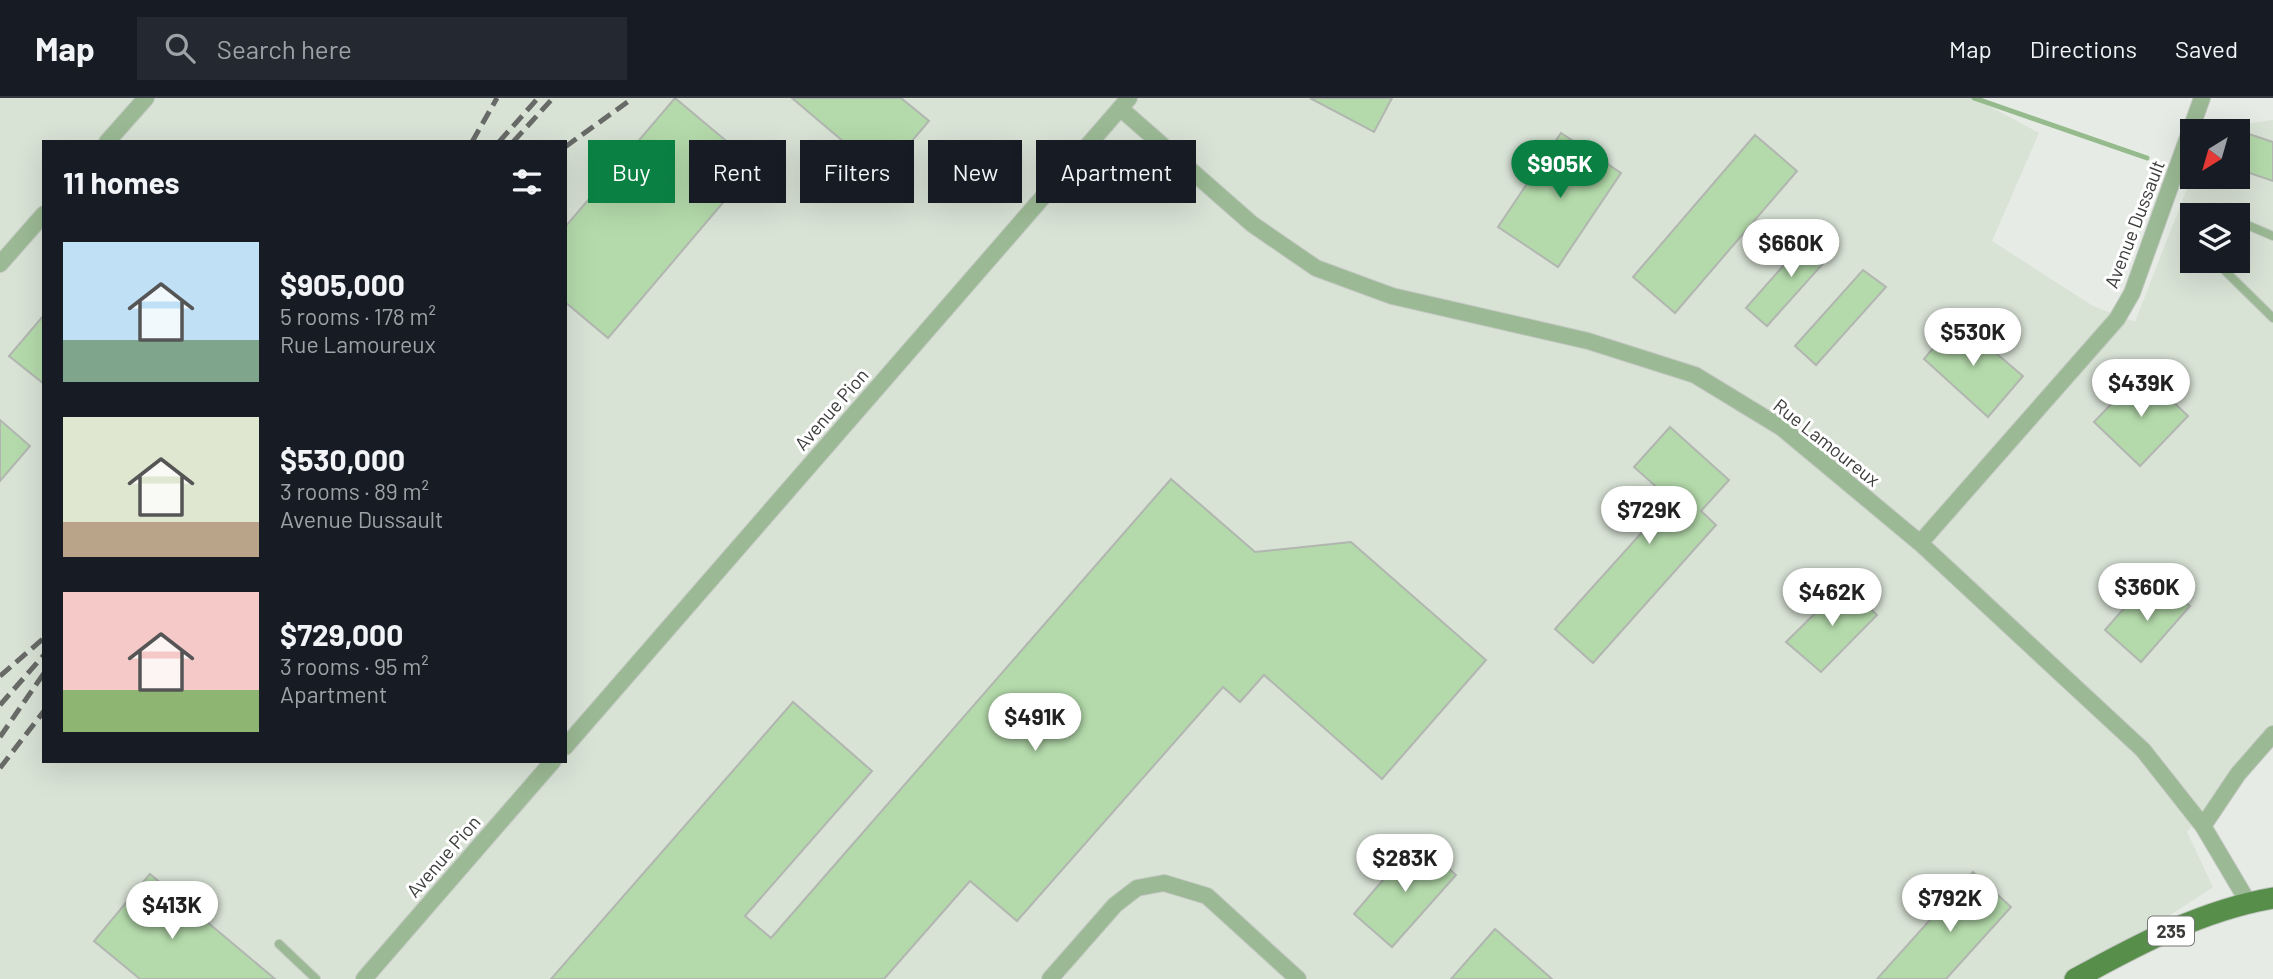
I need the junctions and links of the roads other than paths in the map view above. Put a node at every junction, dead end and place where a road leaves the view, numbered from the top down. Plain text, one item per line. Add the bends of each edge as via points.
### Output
1 (146, 98) edge
2 (2202, 98) edge
3 (1124, 103) edge
4 (109, 140) edge
5 (42, 216) edge
6 (2250, 226) edge
7 (2273, 236) edge
8 (0, 264) edge
9 (2227, 273) edge
10 (2273, 318) edge
11 (1920, 544) junction
12 (2273, 734) edge
13 (567, 745) edge
14 (551, 763) edge
15 (2203, 826) junction
16 (2273, 898) edge
17 (2248, 902) junction
18 (279, 944) dead end
19 (316, 979) edge
20 (364, 979) edge
21 (1050, 979) edge
22 (1298, 979) edge
23 (2075, 979) edge

1 - 4 street
2 - 11 street, Avenue Dussault via 2132,293 2117,319
3 - 11 street, Rue Lamoureux via 1252,223 1316,268 1392,296 1588,341 1695,375 1782,428
3 - 13 street, Avenue Pion
5 - 8 street
6 - 7 lane
9 - 10 lane
11 - 15 street, Rue Lamoureux via 2143,750
12 - 15 street via 2238,774
14 - 20 street, Avenue Pion
15 - 17 street, Rue Lamoureux
16 - 17 main road, 235
17 - 23 main road, 235 via 2146,940
18 - 19 lane
21 - 22 street via 1115,905 1137,888 1164,883 1207,896

